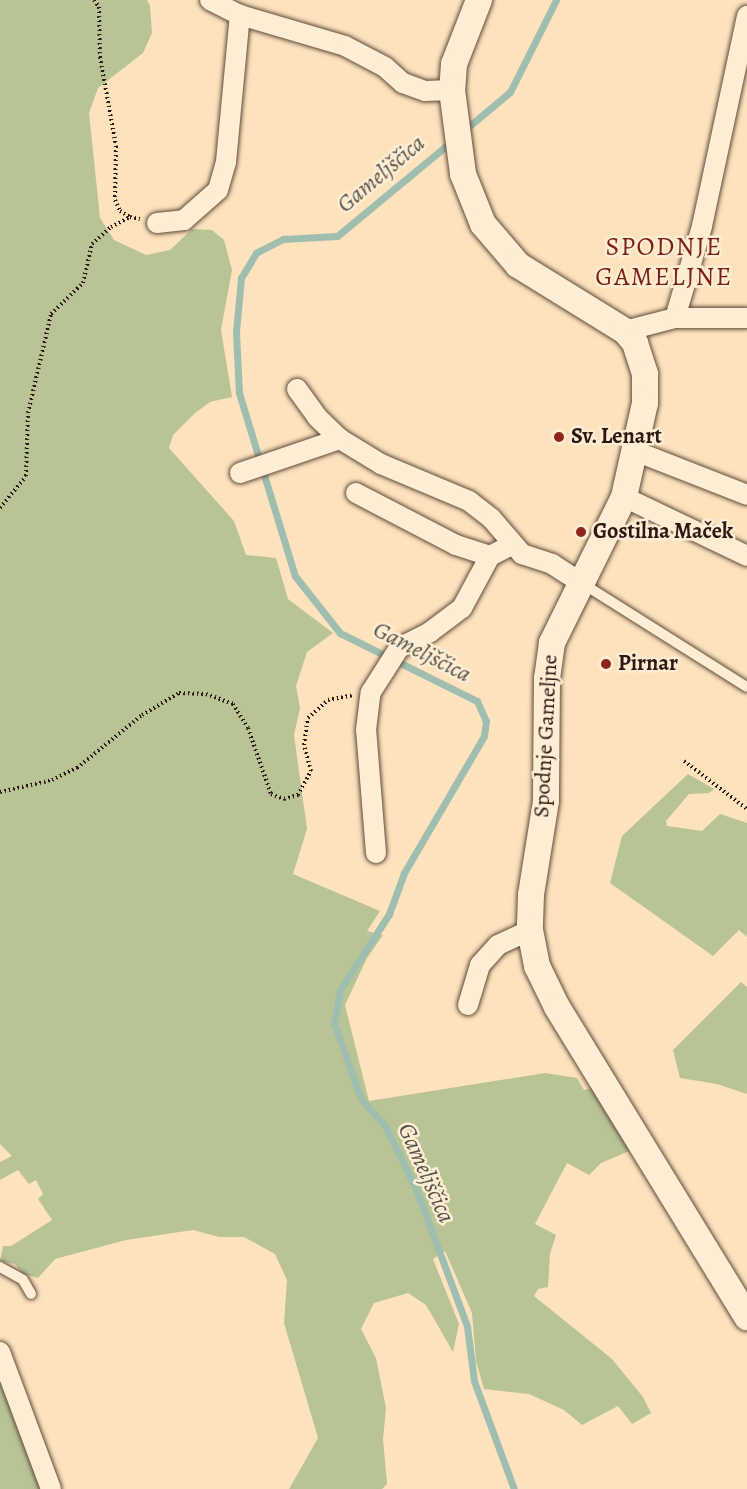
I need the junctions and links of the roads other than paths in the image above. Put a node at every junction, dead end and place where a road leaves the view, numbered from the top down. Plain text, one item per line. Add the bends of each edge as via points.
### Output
1 (210, 0) edge
2 (479, 0) edge
3 (240, 15) junction
4 (747, 16) edge
5 (453, 101) junction
6 (157, 223) road end
7 (675, 318) junction
8 (747, 318) edge
9 (625, 331) junction
10 (297, 389) dead end
11 (340, 440) junction
12 (635, 451) junction
13 (245, 471) dead end
14 (356, 493) dead end
15 (747, 495) edge
16 (624, 497) junction
17 (512, 545) junction
18 (490, 556) junction
19 (747, 556) edge
20 (580, 582) junction
21 (747, 687) edge
22 (376, 853) dead end
23 (530, 930) junction
24 (468, 1005) dead end
25 (0, 1267) edge
26 (31, 1294) dead end
27 (747, 1317) edge
28 (0, 1352) edge
29 (51, 1489) edge

1 - 3 street
2 - 5 street, Spodnje Gameljne via 454,64
3 - 5 street via 335,42 385,67 403,83
3 - 6 street via 226,162 218,190 184,220
4 - 7 street via 702,226
5 - 9 street, Spodnje Gameljne via 463,174 483,224 498,246 539,280 598,311
7 - 8 street
7 - 9 street
9 - 12 street, Spodnje Gameljne via 635,343 645,374 645,403
10 - 11 street
11 - 13 street
11 - 17 street via 391,469 469,501 491,518
12 - 15 street
12 - 16 street, Spodnje Gameljne
14 - 18 street via 456,545
16 - 19 street
16 - 20 street, Spodnje Gameljne
17 - 18 street
17 - 20 street via 522,554 552,564
18 - 22 street via 476,589 462,608 430,632 399,648 371,692 366,730
20 - 21 lane
20 - 23 street, Spodnje Gameljne via 552,643 547,678 546,801 531,895
23 - 24 street via 498,945 480,965
23 - 27 street, Spodnje Gameljne via 546,989
25 - 26 lane via 23,1280
28 - 29 street

